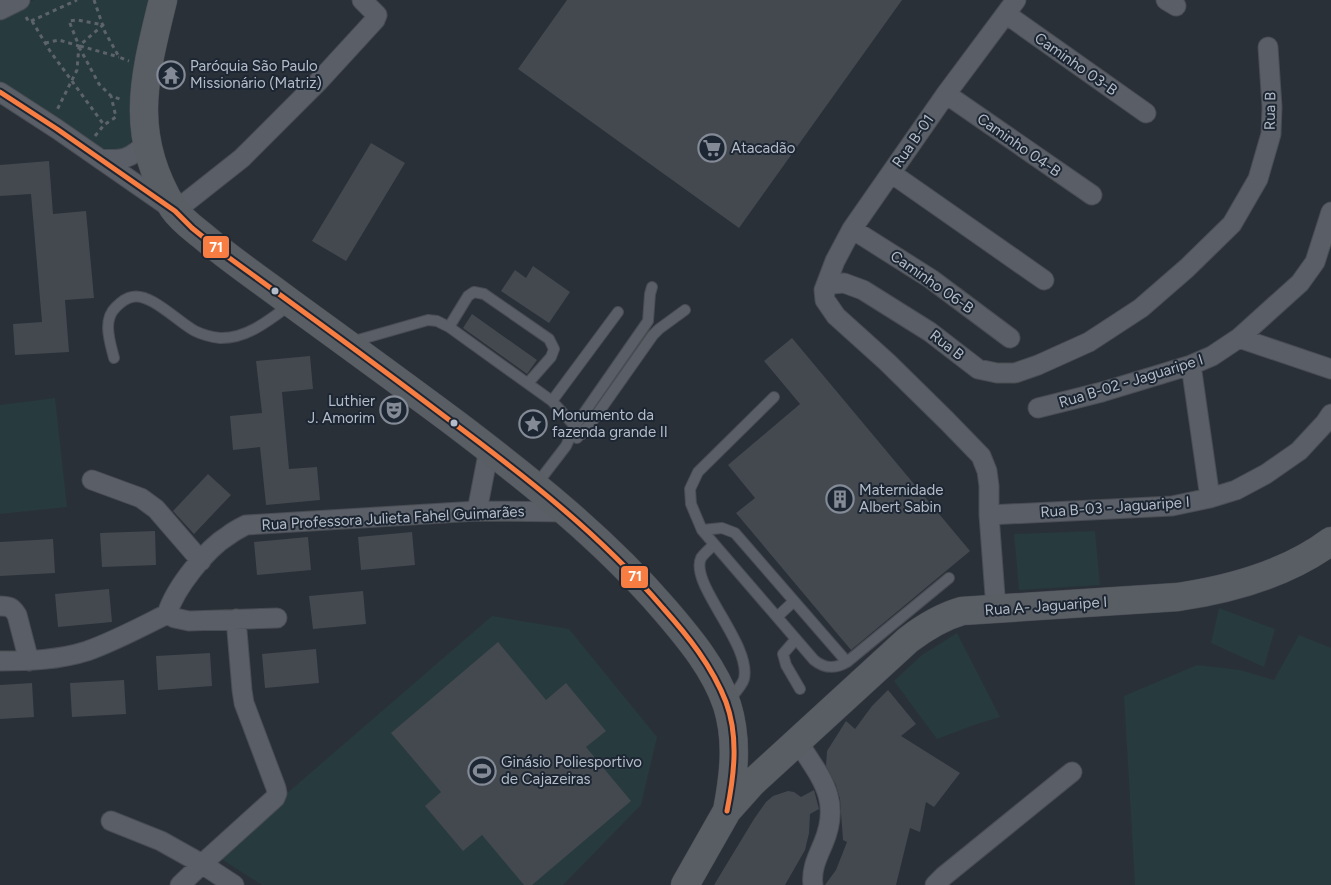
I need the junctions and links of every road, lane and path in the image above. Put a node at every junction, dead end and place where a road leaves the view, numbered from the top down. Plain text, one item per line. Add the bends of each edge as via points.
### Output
1 (78, 0) edge
2 (94, 0) edge
3 (163, 0) edge
4 (362, 0) edge
5 (1011, 7) edge
6 (23, 8) edge
7 (0, 10) edge
8 (32, 21) junction
9 (103, 25) junction
10 (46, 43) junction
11 (79, 46) junction
12 (1268, 47) dead end
13 (119, 56) junction
14 (132, 56) dead end
15 (71, 80) junction
16 (0, 92) edge
17 (946, 94) junction
18 (111, 96) junction
19 (126, 98) dead end
20 (1146, 113) dead end
21 (61, 116) dead end
22 (104, 125) junction
23 (147, 142) junction
24 (99, 151) junction
25 (891, 173) junction
26 (1092, 195) dead end
27 (175, 211) junction
28 (1331, 212) edge
29 (852, 229) junction
30 (1323, 265) edge
31 (1044, 280) dead end
32 (652, 288) dead end
33 (824, 290) junction
34 (292, 304) junction
35 (684, 310) dead end
36 (618, 312) dead end
37 (449, 327) junction
38 (1010, 338) dead end
39 (1239, 338) junction
40 (347, 344) junction
41 (114, 358) dead end
42 (1191, 365) junction
43 (1331, 369) edge
44 (528, 383) junction
45 (774, 397) dead end
46 (552, 401) junction
47 (1038, 408) dead end
48 (1331, 414) edge
49 (575, 426) junction
50 (582, 434) junction
51 (566, 446) junction
52 (497, 451) junction
53 (92, 480) dead end
54 (536, 486) junction
55 (1210, 498) junction
56 (477, 511) junction
57 (568, 512) junction
58 (989, 515) junction
59 (702, 530) junction
60 (1331, 541) edge
61 (714, 544) junction
62 (201, 561) junction
63 (949, 578) dead end
64 (794, 601) junction
65 (0, 606) edge
66 (996, 609) junction
67 (167, 614) junction
68 (777, 617) junction
69 (277, 618) dead end
70 (236, 619) junction
71 (796, 639) junction
72 (0, 661) edge
73 (29, 661) junction
74 (847, 662) junction
75 (800, 689) dead end
76 (726, 704) junction
77 (798, 742) junction
78 (1072, 772) dead end
79 (727, 811) junction
80 (111, 821) dead end
81 (202, 864) junction
82 (180, 885) edge
83 (234, 885) edge
84 (685, 885) edge
85 (813, 885) edge
86 (935, 885) edge

1 - 8 path
2 - 9 path
3 - 23 main road via 145,84
4 - 27 street via 377,15 375,20 242,158
5 - 17 street, Rua B-01
5 - 20 street, Caminho 03-B
6 - 7 street
6 - 8 path via 29,22
8 - 10 path
9 - 11 path
9 - 11 path via 69,21
9 - 13 path
10 - 11 path via 59,40
10 - 15 path
11 - 13 path
11 - 15 path via 77,70
11 - 18 path via 99,84
12 - 33 street, Rua B via 1272,107 1270,134 1258,179 1232,224 1141,308 1089,342 1015,373 978,369 930,332 863,290 844,283 832,284
13 - 14 path via 131,62
15 - 21 path via 55,113
15 - 22 path
16 - 24 street
17 - 25 street, Rua B-01
17 - 26 street, Caminho 04-B
18 - 19 path via 126,101
18 - 22 path via 116,117
22 - 24 path via 92,138
23 - 24 street via 138,152 118,161
23 - 27 main road via 157,175
24 - 27 street
25 - 29 street, Rua B-01
25 - 31 street
27 - 34 main road via 211,243
28 - 30 street, Rua B-02 - Jaguaripe I
29 - 33 street, Rua B-01 via 834,261
29 - 38 street, Caminho 06-B via 931,279
30 - 39 street, Rua B-02 - Jaguaripe I
32 - 49 lane via 648,321
33 - 58 street via 825,300 836,316 981,456 987,471
34 - 40 main road
34 - 41 lane via 253,330 222,338 193,330 153,302 132,296 113,309 109,320 108,332
35 - 50 lane via 653,335
36 - 46 lane
37 - 40 lane via 428,320
37 - 44 lane
37 - 44 lane via 468,296 474,292 484,294 549,339 554,349 551,357
39 - 42 street, Rua B-02 - Jaguaripe I
39 - 43 street
40 - 52 main road via 421,392
42 - 47 street, Rua B-02 - Jaguaripe I
42 - 55 street
44 - 46 lane
45 - 59 lane via 698,472 690,489 691,504
46 - 49 lane
48 - 55 street, Rua B-03 - Jaguaripe I via 1298,451 1266,474 1236,490
49 - 50 lane
49 - 51 lane
50 - 51 lane
51 - 54 lane
52 - 54 main road
52 - 56 street
53 - 62 street via 141,498 156,509
54 - 57 main road
55 - 58 street, Rua B-03 - Jaguaripe I via 1172,506
56 - 57 street, Rua Professora Julieta Fahel Guimarães
56 - 62 street, Rua Professora Julieta Fahel Guimarães via 246,525 228,535
57 - 76 main road via 629,569 684,631 709,669
58 - 66 street
59 - 61 lane
59 - 64 lane via 722,528 734,533
60 - 66 main road, Rua A- Jaguaripe I via 1269,575 1211,592
61 - 68 lane
61 - 76 lane via 701,558 699,568 704,584 740,651 744,666 744,680
62 - 67 street, Rua Professora Julieta Fahel Guimarães via 189,574
63 - 74 lane
64 - 68 lane
64 - 74 lane
65 - 73 street via 13,608
66 - 77 main road, Rua A- Jaguaripe I via 944,616 927,625
67 - 70 street via 189,620
67 - 73 street via 86,651
68 - 71 lane
69 - 70 street
70 - 81 street via 244,703 277,793
71 - 74 lane via 820,665 833,668
71 - 75 lane via 783,654
72 - 73 street
76 - 79 main road via 735,760
77 - 79 main road, Rua A- Jaguaripe I via 752,783
77 - 85 street via 829,794 832,811 828,833 815,862
78 - 86 street
79 - 84 main road
80 - 81 street via 161,841
81 - 82 street
81 - 83 street

